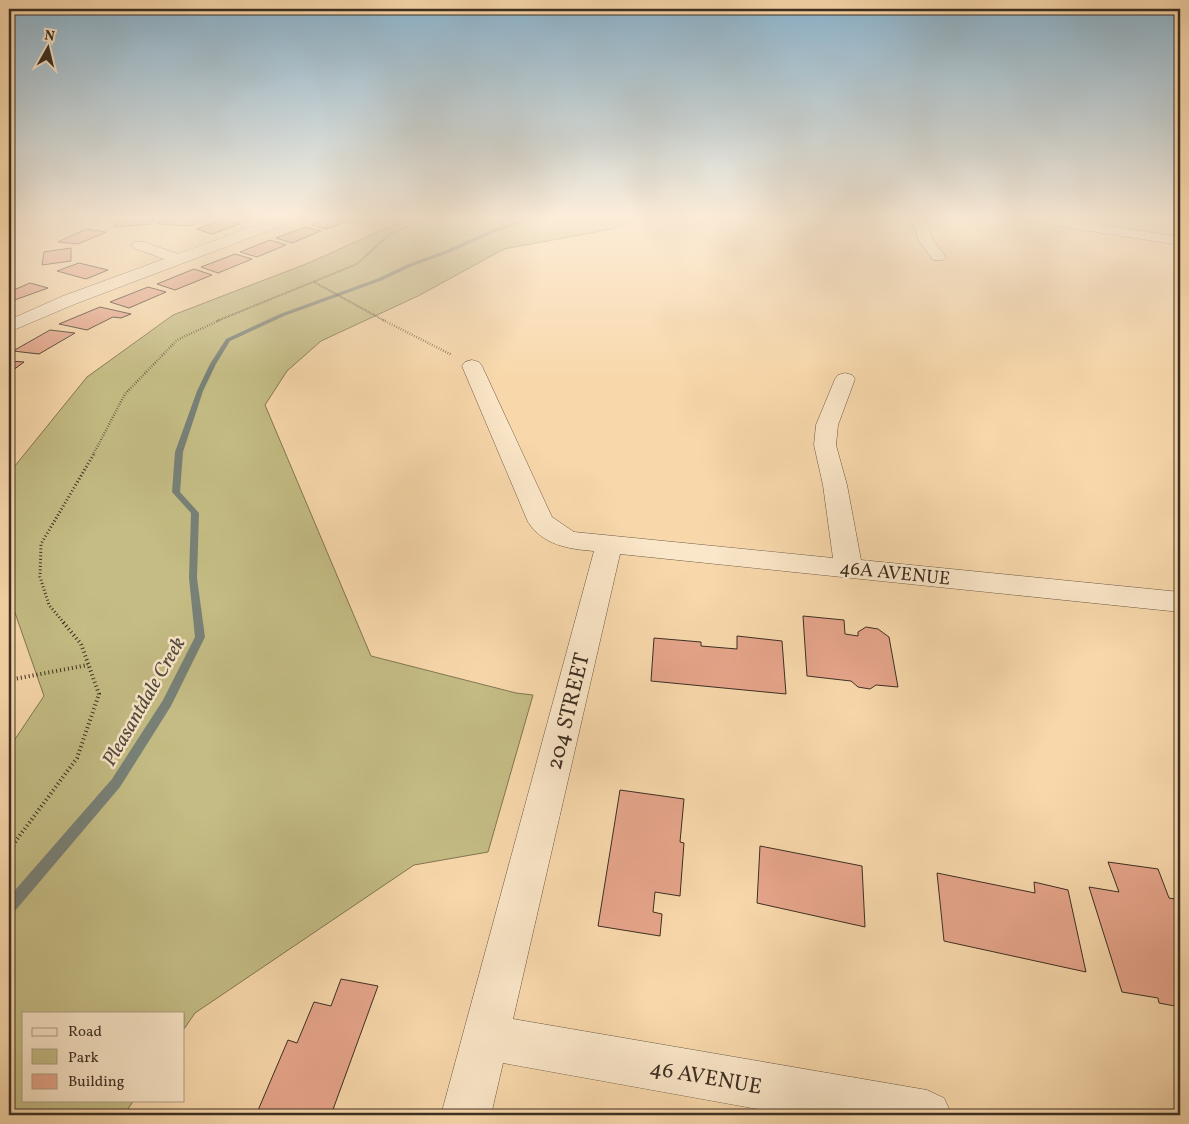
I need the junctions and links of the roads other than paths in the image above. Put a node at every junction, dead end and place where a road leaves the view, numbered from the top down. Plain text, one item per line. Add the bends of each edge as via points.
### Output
1 (148, 270) edge
2 (9, 327) edge
3 (472, 366) road end
4 (846, 379) dead end
5 (609, 544) junction
6 (848, 568) junction
7 (1180, 602) edge
8 (485, 1038) junction
9 (466, 1115) edge
10 (927, 1115) edge

1 - 2 street
3 - 5 street via 541,522 566,540
4 - 6 street via 828,425 825,445
5 - 6 street, 46A AVENUE
5 - 8 street, 204 STREET
6 - 7 street, 46A AVENUE
8 - 9 street, 204 STREET
8 - 10 street, 46 AVENUE

